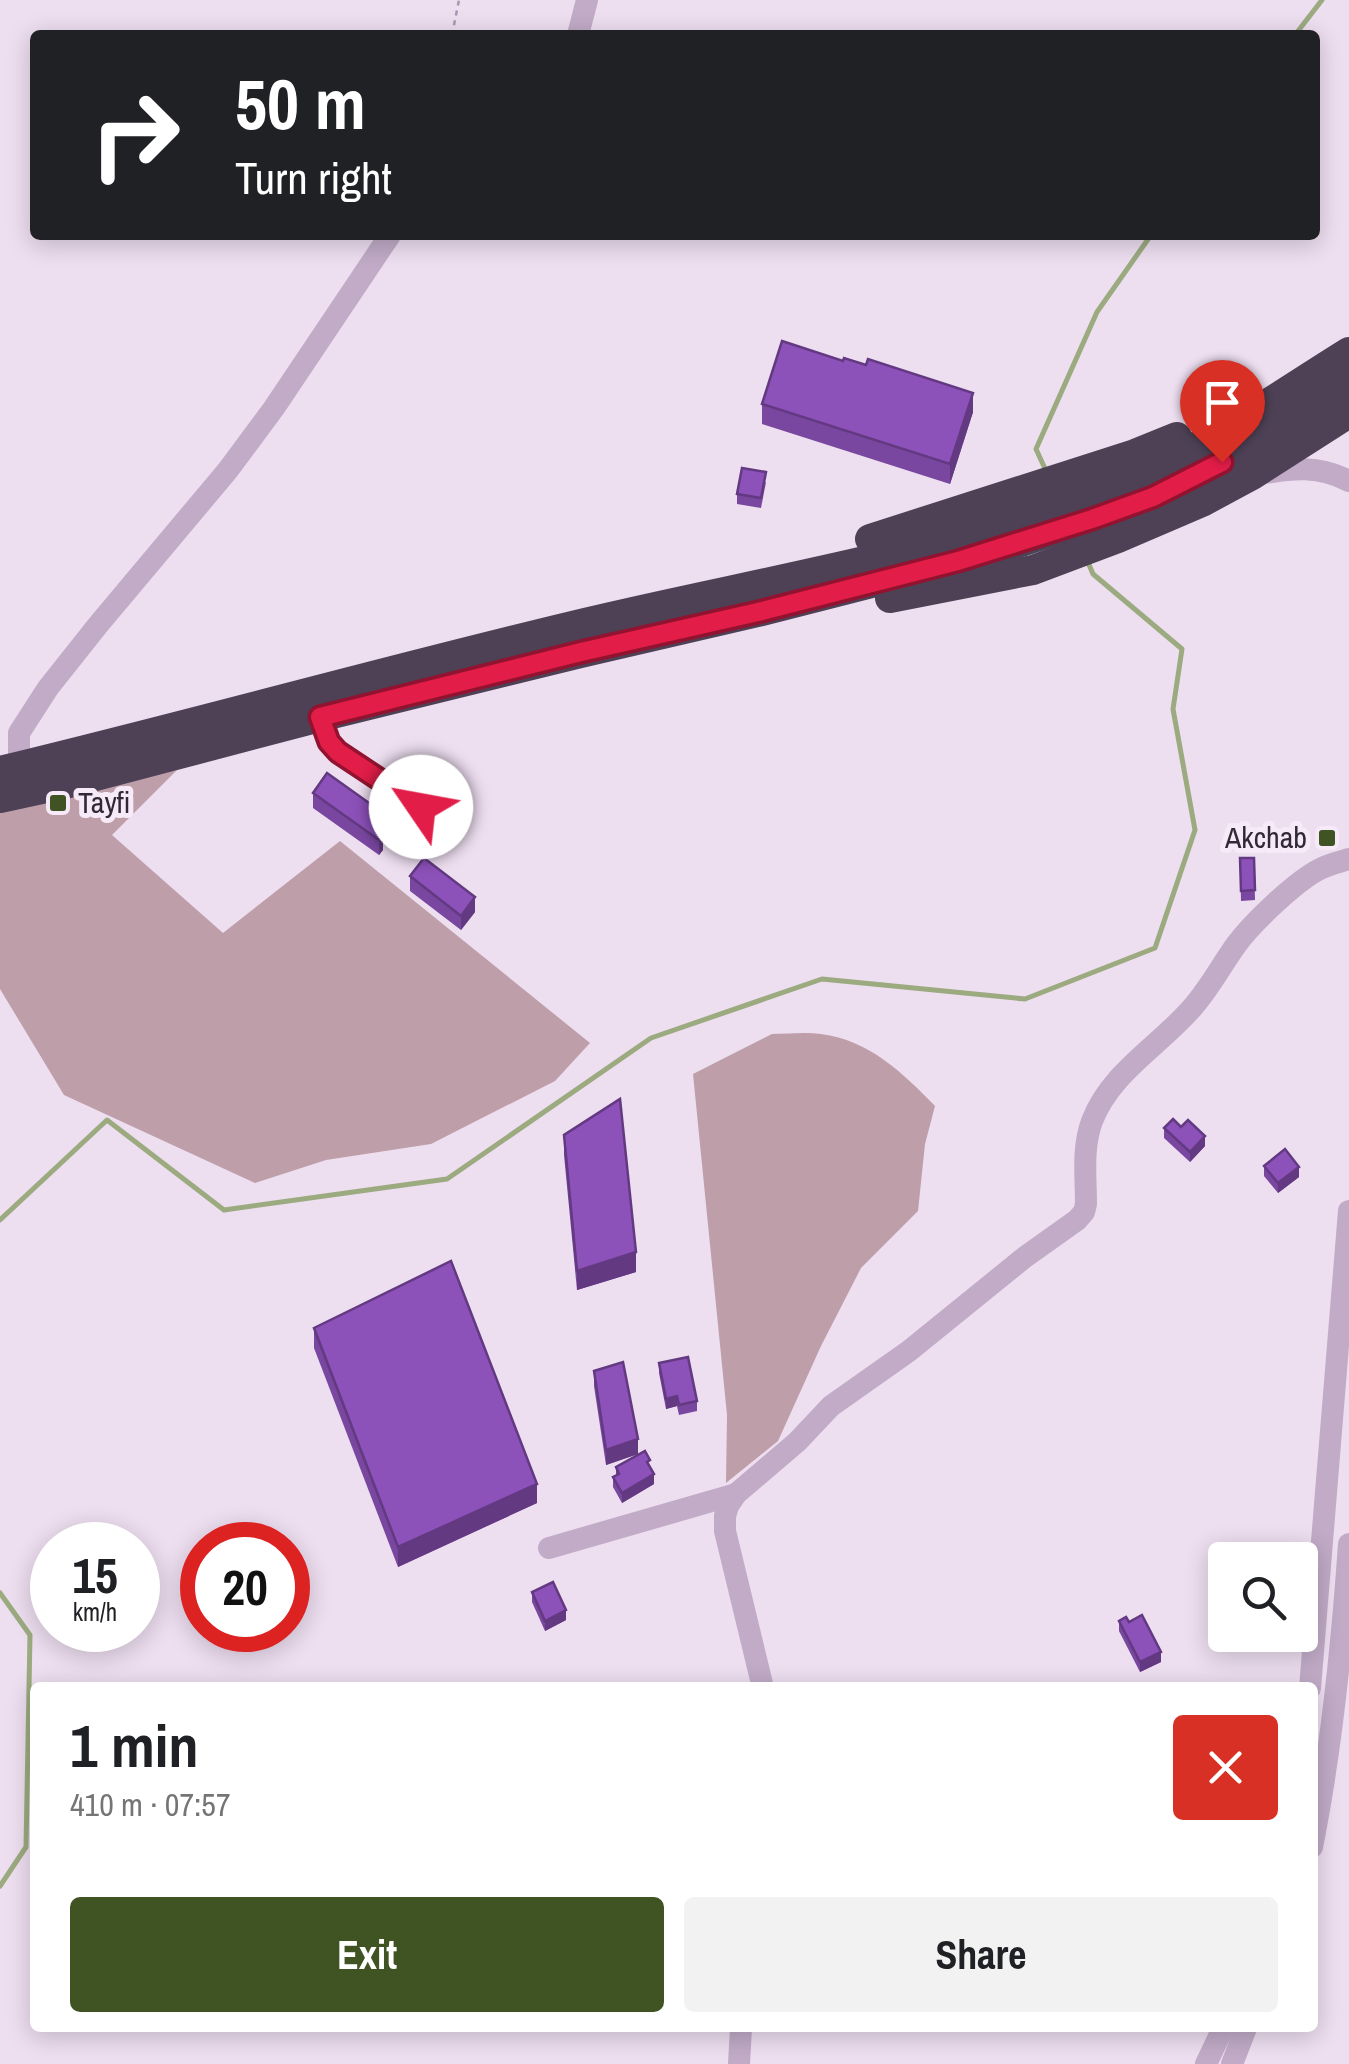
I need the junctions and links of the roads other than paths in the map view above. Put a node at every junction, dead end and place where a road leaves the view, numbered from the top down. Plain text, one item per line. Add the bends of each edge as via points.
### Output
1 (587, 0) edge
2 (579, 30) edge
3 (387, 240) edge
4 (1349, 329) edge
5 (1349, 352) edge
6 (1349, 383) edge
7 (1349, 413) edge
8 (1252, 475) junction
9 (1349, 481) edge
10 (1010, 520) junction
11 (758, 612) junction
12 (320, 717) junction
13 (10, 769) edge
14 (0, 798) edge
15 (421, 807) dead end
16 (1349, 858) edge
17 (1349, 1211) edge
18 (736, 1494) junction
19 (1349, 1544) edge
20 (549, 1548) dead end
21 (1346, 1619) edge
22 (763, 1682) edge
23 (1310, 1682) edge
24 (1318, 1818) edge
25 (741, 2032) edge
26 (1221, 2032) edge
27 (1244, 2032) edge
28 (739, 2064) edge
29 (1206, 2064) edge
30 (1232, 2064) edge

1 - 2 street
3 - 13 street via 228,470 48,688 20,733
4 - 10 highway via 1184,434 1084,470
5 - 10 highway via 1164,464 1087,498
6 - 10 highway via 1153,497
7 - 8 highway
8 - 9 street via 1313,468
8 - 11 highway via 1033,570 820,611
10 - 11 highway via 958,561
10 - 13 highway
11 - 12 highway
12 - 14 highway
12 - 15 street via 338,752
16 - 18 street via 1319,869 1270,908 1194,1006 1105,1096 1086,1140 1086,1204 1077,1220 831,1406
17 - 23 street
18 - 20 street
18 - 22 street via 725,1531
19 - 21 street
21 - 24 street
25 - 28 street
26 - 29 street
27 - 30 street

